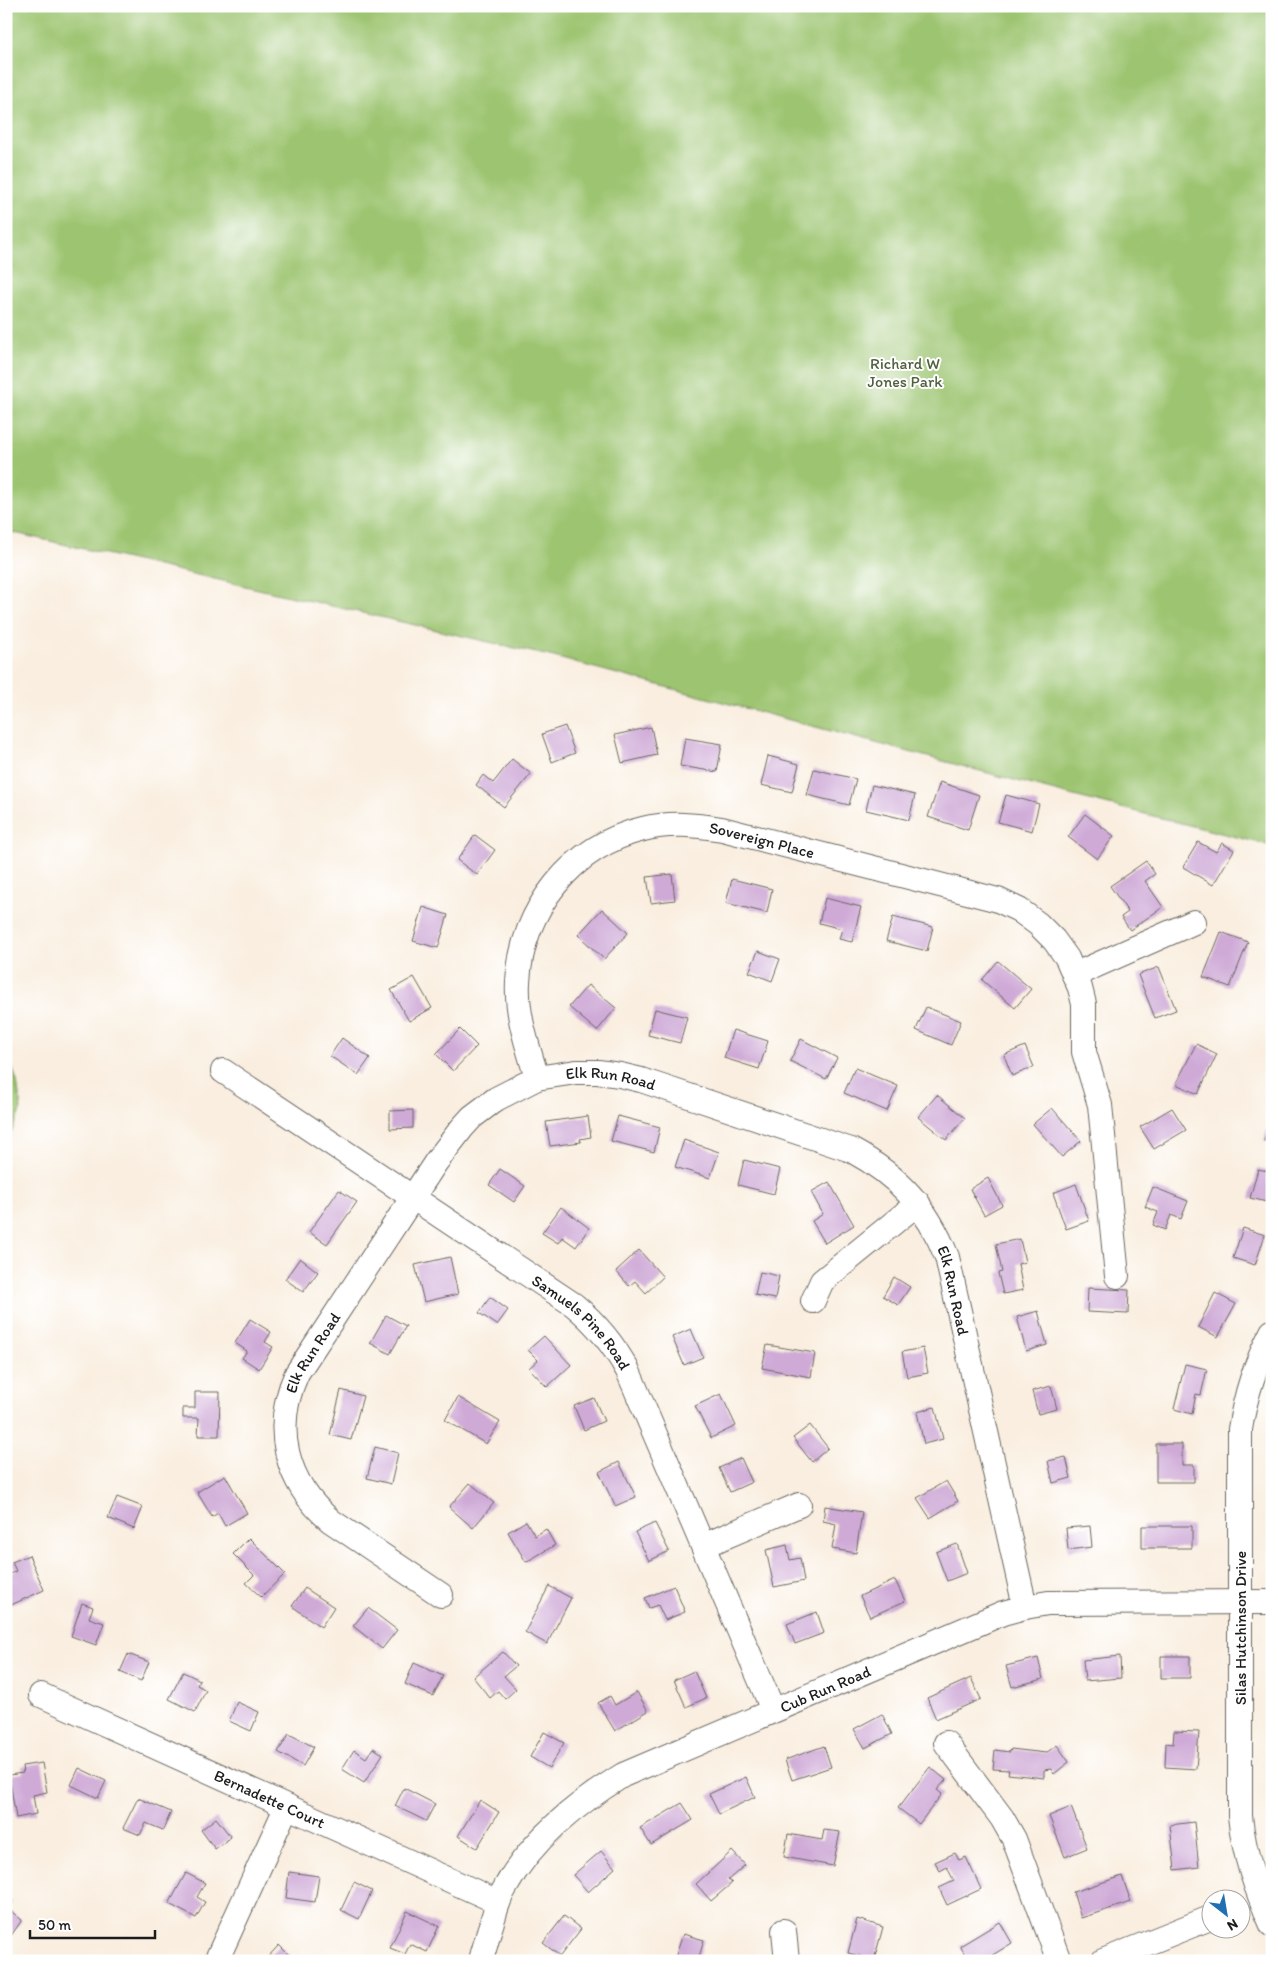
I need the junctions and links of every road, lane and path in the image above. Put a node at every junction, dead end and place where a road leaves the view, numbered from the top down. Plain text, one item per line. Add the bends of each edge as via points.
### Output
1 (1194, 922) dead end
2 (1074, 975) junction
3 (223, 1071) dead end
4 (537, 1078) junction
5 (413, 1198) junction
6 (918, 1203) junction
7 (1117, 1276) dead end
8 (813, 1301) dead end
9 (1272, 1332) edge
10 (799, 1506) dead end
11 (702, 1546) junction
12 (441, 1595) dead end
13 (1240, 1602) junction
14 (1272, 1602) edge
15 (1025, 1607) junction
16 (41, 1695) dead end
17 (773, 1710) junction
18 (946, 1743) dead end
19 (287, 1806) junction
20 (1257, 1900) edge
21 (498, 1902) junction
22 (1200, 1922) edge
23 (1272, 1925) edge
24 (784, 1931) dead end
25 (218, 1957) dead end
26 (481, 1961) edge
27 (787, 1961) edge
28 (1059, 1961) edge
29 (1104, 1961) edge

1 - 2 street
2 - 4 street, Sovereign Place via 1067,958 1038,924 998,900 722,829 696,825 644,828 618,837 579,860 547,894 533,919 524,946 518,984 520,1013
2 - 7 street, Sovereign Place via 1084,1004 1084,1052 1100,1105
3 - 5 street, Samuels Pine Road
4 - 5 street, Elk Run Road via 496,1099 472,1117
4 - 6 street, Elk Run Road via 598,1072 641,1080 851,1150 890,1174
5 - 11 street, Samuels Pine Road via 574,1305 600,1328 628,1371
5 - 12 street, Elk Run Road via 297,1372 285,1407 285,1444 303,1492 321,1512
6 - 8 street via 822,1281
6 - 15 street, Elk Run Road via 935,1229 947,1257
9 - 13 street, Silas Hutchinson Drive via 1252,1375 1240,1429
10 - 11 street
11 - 17 street, Samuels Pine Road
13 - 14 street, Cub Run Road
13 - 15 street, Cub Run Road via 1048,1603
13 - 20 street, Silas Hutchinson Drive via 1240,1816 1243,1844
15 - 17 street, Cub Run Road
16 - 19 street, Bernadette Court
17 - 21 street, Cub Run Road via 622,1775 590,1796 560,1820 534,1848 516,1870
18 - 28 street via 1014,1839
19 - 21 street, Bernadette Court
19 - 25 street
20 - 23 street, Silas Hutchinson Drive
21 - 26 street, Cub Run Road
22 - 29 street
24 - 27 street

